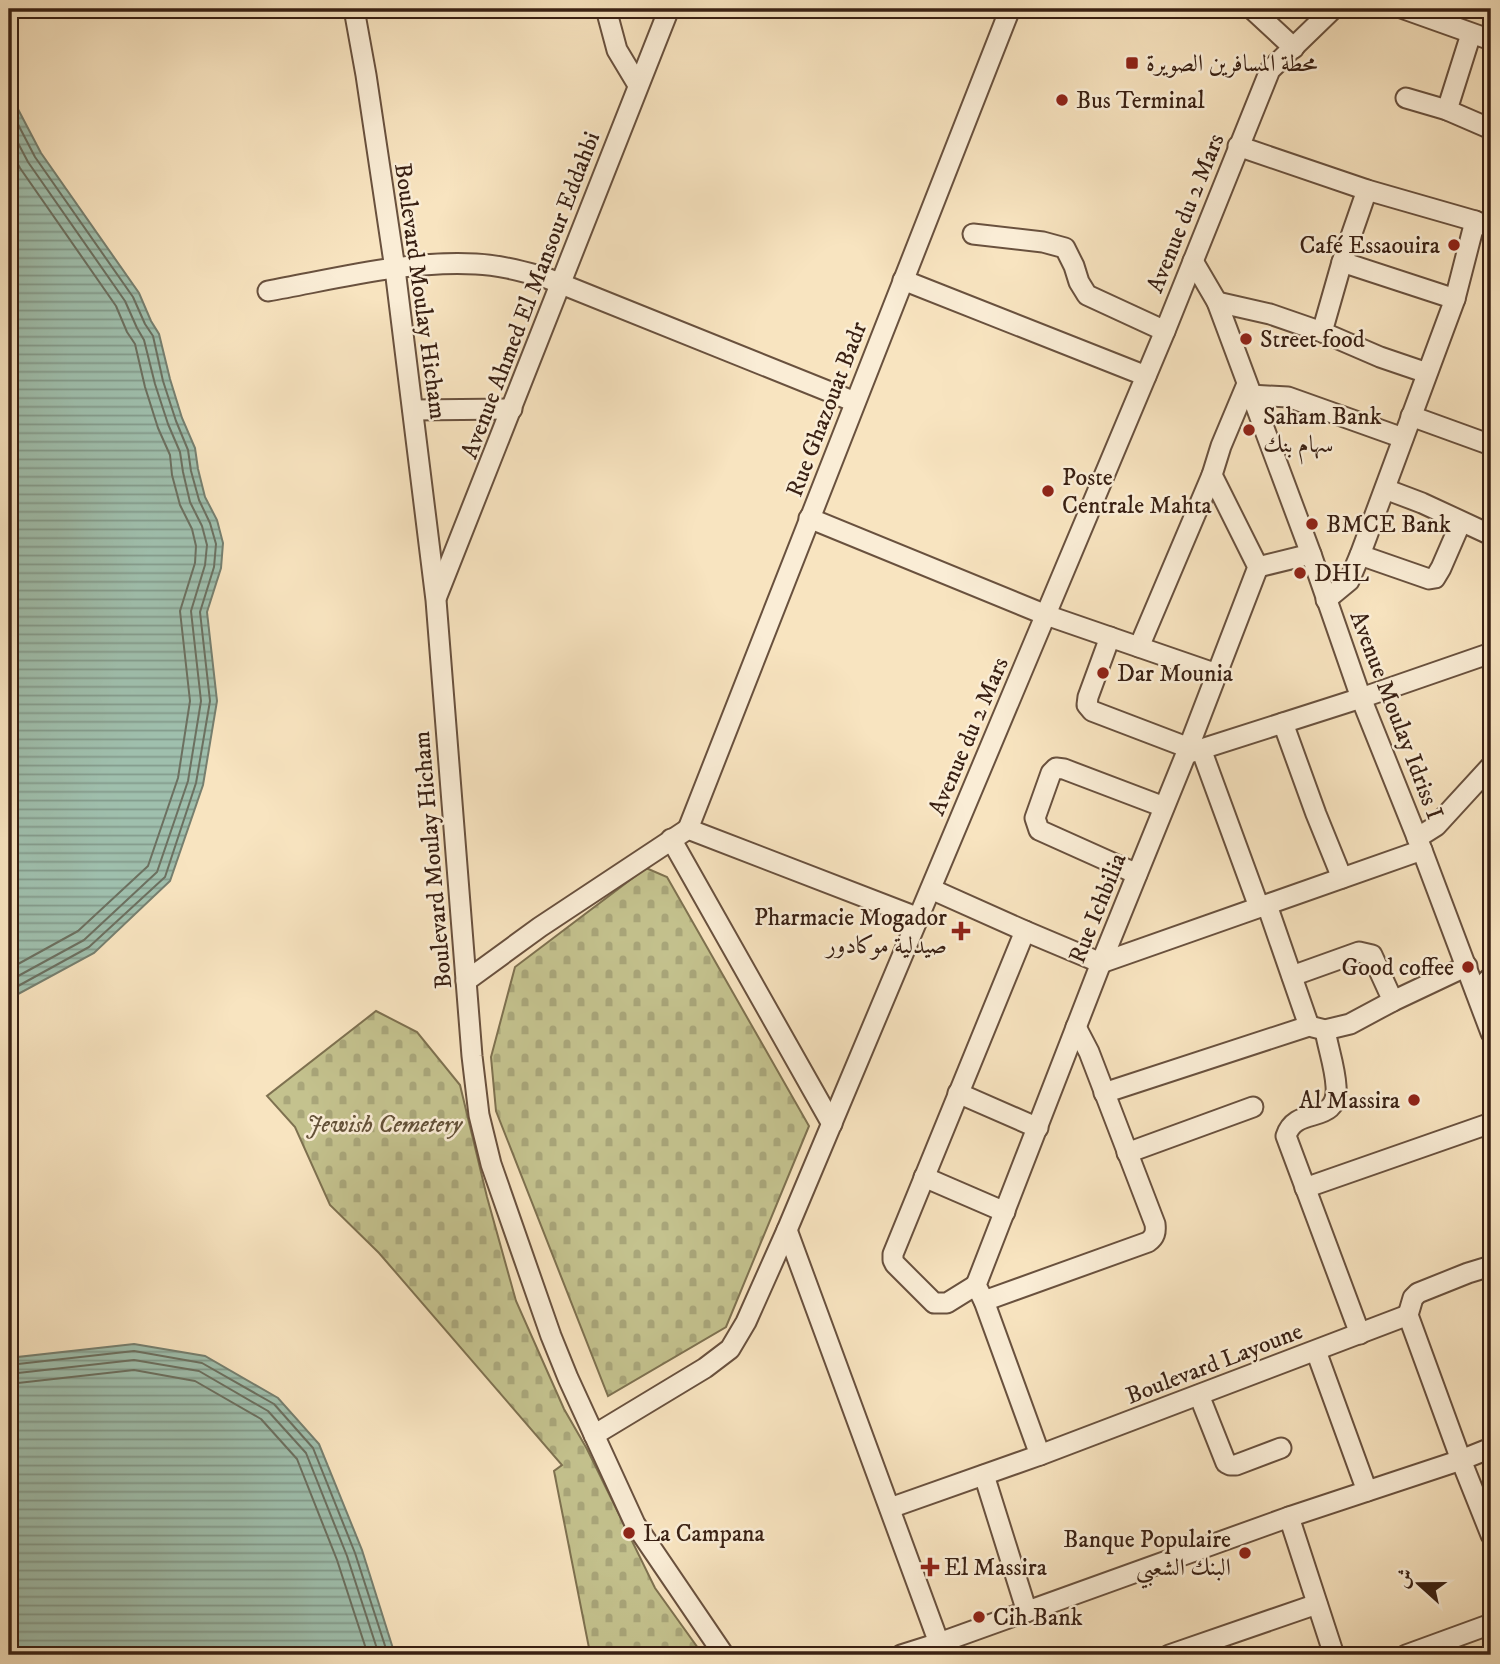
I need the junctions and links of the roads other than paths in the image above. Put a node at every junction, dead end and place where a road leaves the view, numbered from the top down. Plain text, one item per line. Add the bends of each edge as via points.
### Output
1 (354, 9) edge
2 (606, 9) edge
3 (669, 9) edge
4 (1010, 9) edge
5 (1252, 9) edge
6 (1333, 9) edge
7 (1404, 9) edge
8 (1471, 34) junction
9 (1491, 40) edge
10 (1294, 48) junction
11 (638, 85) junction
12 (1406, 98) dead end
13 (1447, 110) junction
14 (1491, 129) edge
15 (1238, 146) junction
16 (1367, 190) junction
17 (1483, 224) edge
18 (973, 234) dead end
19 (1193, 261) junction
20 (1342, 262) junction
21 (395, 269) junction
22 (903, 280) junction
23 (560, 285) junction
24 (268, 291) dead end
25 (1455, 299) junction
26 (1217, 302) junction
27 (1165, 331) junction
28 (1322, 332) junction
29 (1427, 373) junction
30 (1146, 376) junction
31 (1249, 390) junction
32 (855, 402) junction
33 (512, 409) junction
34 (413, 410) junction
35 (1411, 416) junction
36 (1403, 438) junction
37 (1491, 445) edge
38 (1212, 475) junction
39 (1385, 489) junction
40 (809, 518) junction
41 (1461, 522) junction
42 (1491, 536) edge
43 (1311, 554) junction
44 (1360, 555) junction
45 (1258, 567) junction
46 (436, 600) junction
47 (1326, 600) junction
48 (1046, 615) junction
49 (1110, 637) junction
50 (1139, 647) junction
51 (1491, 653) edge
52 (1217, 674) junction
53 (1361, 698) junction
54 (1283, 723) junction
55 (1192, 750) junction
56 (1487, 778) edge
57 (1164, 807) junction
58 (680, 834) junction
59 (1420, 844) junction
60 (1137, 874) junction
61 (1342, 878) junction
62 (931, 889) junction
63 (1263, 906) junction
64 (919, 918) junction
65 (1025, 931) junction
66 (1101, 963) junction
67 (1466, 966) junction
68 (1292, 976) junction
69 (1491, 977) edge
70 (466, 981) junction
71 (1476, 992) junction
72 (1393, 1001) junction
73 (1076, 1027) junction
74 (1317, 1028) junction
75 (1491, 1033) edge
76 (958, 1093) junction
77 (1104, 1093) junction
78 (1253, 1107) dead end
79 (832, 1124) junction
80 (1491, 1124) edge
81 (1038, 1128) junction
82 (1127, 1153) junction
83 (923, 1177) junction
84 (1305, 1188) junction
85 (1005, 1212) junction
86 (788, 1230) junction
87 (1491, 1266) edge
88 (980, 1293) junction
89 (1408, 1315) junction
90 (1360, 1334) junction
91 (1316, 1351) junction
92 (1199, 1395) junction
93 (594, 1435) junction
94 (1281, 1448) dead end
95 (1491, 1448) edge
96 (1040, 1455) junction
97 (1461, 1460) junction
98 (984, 1475) junction
99 (1367, 1491) junction
100 (890, 1508) junction
101 (1289, 1517) junction
102 (1491, 1535) edge
103 (1317, 1604) junction
104 (1027, 1612) junction
105 (1491, 1624) edge
106 (939, 1643) junction
107 (724, 1655) edge
108 (901, 1655) edge
109 (1169, 1655) edge
110 (1334, 1655) edge
111 (1406, 1655) edge

1 - 21 street, Boulevard Moulay Hicham
2 - 11 street via 617,50
3 - 11 street, Avenue Ahmed El Mansour Eddahbi
4 - 22 street, Rue Ghazouat Badr
5 - 10 street
6 - 10 street, Avenue du 2 Mars
7 - 8 street
8 - 9 street
8 - 13 street
10 - 15 street, Avenue du 2 Mars via 1270,70
11 - 23 street, Avenue Ahmed El Mansour Eddahbi
12 - 13 street
13 - 14 street
15 - 16 street
15 - 19 street, Avenue du 2 Mars
16 - 17 street
16 - 20 street
17 - 25 street
18 - 27 street via 1065,248 1087,295
19 - 26 street, Avenue Moulay Idriss I
19 - 27 street, Avenue du 2 Mars
20 - 25 street
20 - 28 street
21 - 23 street via 444,264 500,266
21 - 24 street
21 - 34 street, Boulevard Moulay Hicham
22 - 30 street
22 - 32 street, Rue Ghazouat Badr
23 - 32 street
23 - 33 street, Avenue Ahmed El Mansour Eddahbi
25 - 29 street
26 - 28 street
26 - 31 street, Avenue Moulay Idriss I
27 - 30 street, Avenue du 2 Mars
28 - 29 street
29 - 35 street
30 - 48 street, Avenue du 2 Mars
31 - 36 street via 1287,397
31 - 38 street
31 - 43 street, Avenue Moulay Idriss I
32 - 40 street, Rue Ghazouat Badr
33 - 34 street
33 - 46 street, Avenue Ahmed El Mansour Eddahbi
34 - 46 street, Boulevard Moulay Hicham
35 - 36 street
35 - 37 street
36 - 39 street
38 - 45 street
38 - 50 street
39 - 41 street
39 - 44 street
40 - 48 street
40 - 58 street, Rue Ghazouat Badr
41 - 42 street
41 - 44 street via 1435,578
43 - 45 street
43 - 47 street, Avenue Moulay Idriss I
44 - 47 street via 1349,581
45 - 52 street, Rue Ichbilia
46 - 70 street, Boulevard Moulay Hicham
47 - 53 street, Avenue Moulay Idriss I
48 - 49 street
48 - 62 street, Avenue du 2 Mars
49 - 50 street
49 - 55 street via 1087,705 1092,711
50 - 52 street
51 - 53 street
52 - 55 street, Rue Ichbilia
53 - 54 street
53 - 59 street, Avenue Moulay Idriss I
54 - 55 street
54 - 61 street
55 - 57 street, Rue Ichbilia
55 - 63 street
56 - 59 street
57 - 60 street, Rue Ichbilia
57 - 60 street via 1064,769 1051,773 1035,818 1039,830
58 - 64 street
58 - 70 street
58 - 79 street
59 - 61 street
59 - 67 street, Avenue Moulay Idriss I
60 - 66 street, Rue Ichbilia
61 - 63 street
62 - 64 street, Avenue du 2 Mars
62 - 65 street
63 - 66 street
63 - 68 street
64 - 79 street, Avenue du 2 Mars
65 - 66 street
65 - 76 street
66 - 73 street, Rue Ichbilia
67 - 71 street, Avenue Moulay Idriss I
67 - 72 street
68 - 72 street via 1366,952 1372,955
68 - 74 street
69 - 71 street
70 - 93 street, Boulevard Moulay Hicham via 479,1115 491,1164 551,1336
71 - 75 street, Avenue Moulay Idriss I
72 - 74 street via 1337,1029
73 - 77 street
73 - 81 street, Rue Ichbilia
74 - 77 street
74 - 84 street via 1336,1087 1329,1110 1296,1121 1286,1136
76 - 81 street
76 - 83 street
77 - 82 street
78 - 82 street
79 - 86 street, Avenue du 2 Mars
80 - 84 street
81 - 85 street, Rue Ichbilia
82 - 88 street via 1155,1224 1153,1238
83 - 85 street
83 - 88 street via 893,1260 934,1303
84 - 90 street
85 - 88 street, Rue Ichbilia
86 - 93 street, Avenue du 2 Mars via 730,1349
86 - 100 street
87 - 89 street via 1418,1293
88 - 96 street
89 - 90 street, Boulevard Layoune
89 - 97 street
90 - 91 street, Boulevard Layoune
91 - 92 street, Boulevard Layoune
91 - 99 street
92 - 94 street via 1226,1463 1236,1465
92 - 96 street, Boulevard Layoune
93 - 107 street, Boulevard Moulay Hicham via 635,1524
95 - 97 street
96 - 98 street, Boulevard Layoune
97 - 99 street
97 - 102 street
98 - 100 street, Boulevard Layoune
98 - 104 street
99 - 101 street
100 - 106 street
101 - 103 street
101 - 104 street
103 - 109 street
103 - 110 street
104 - 106 street
105 - 111 street
106 - 108 street

